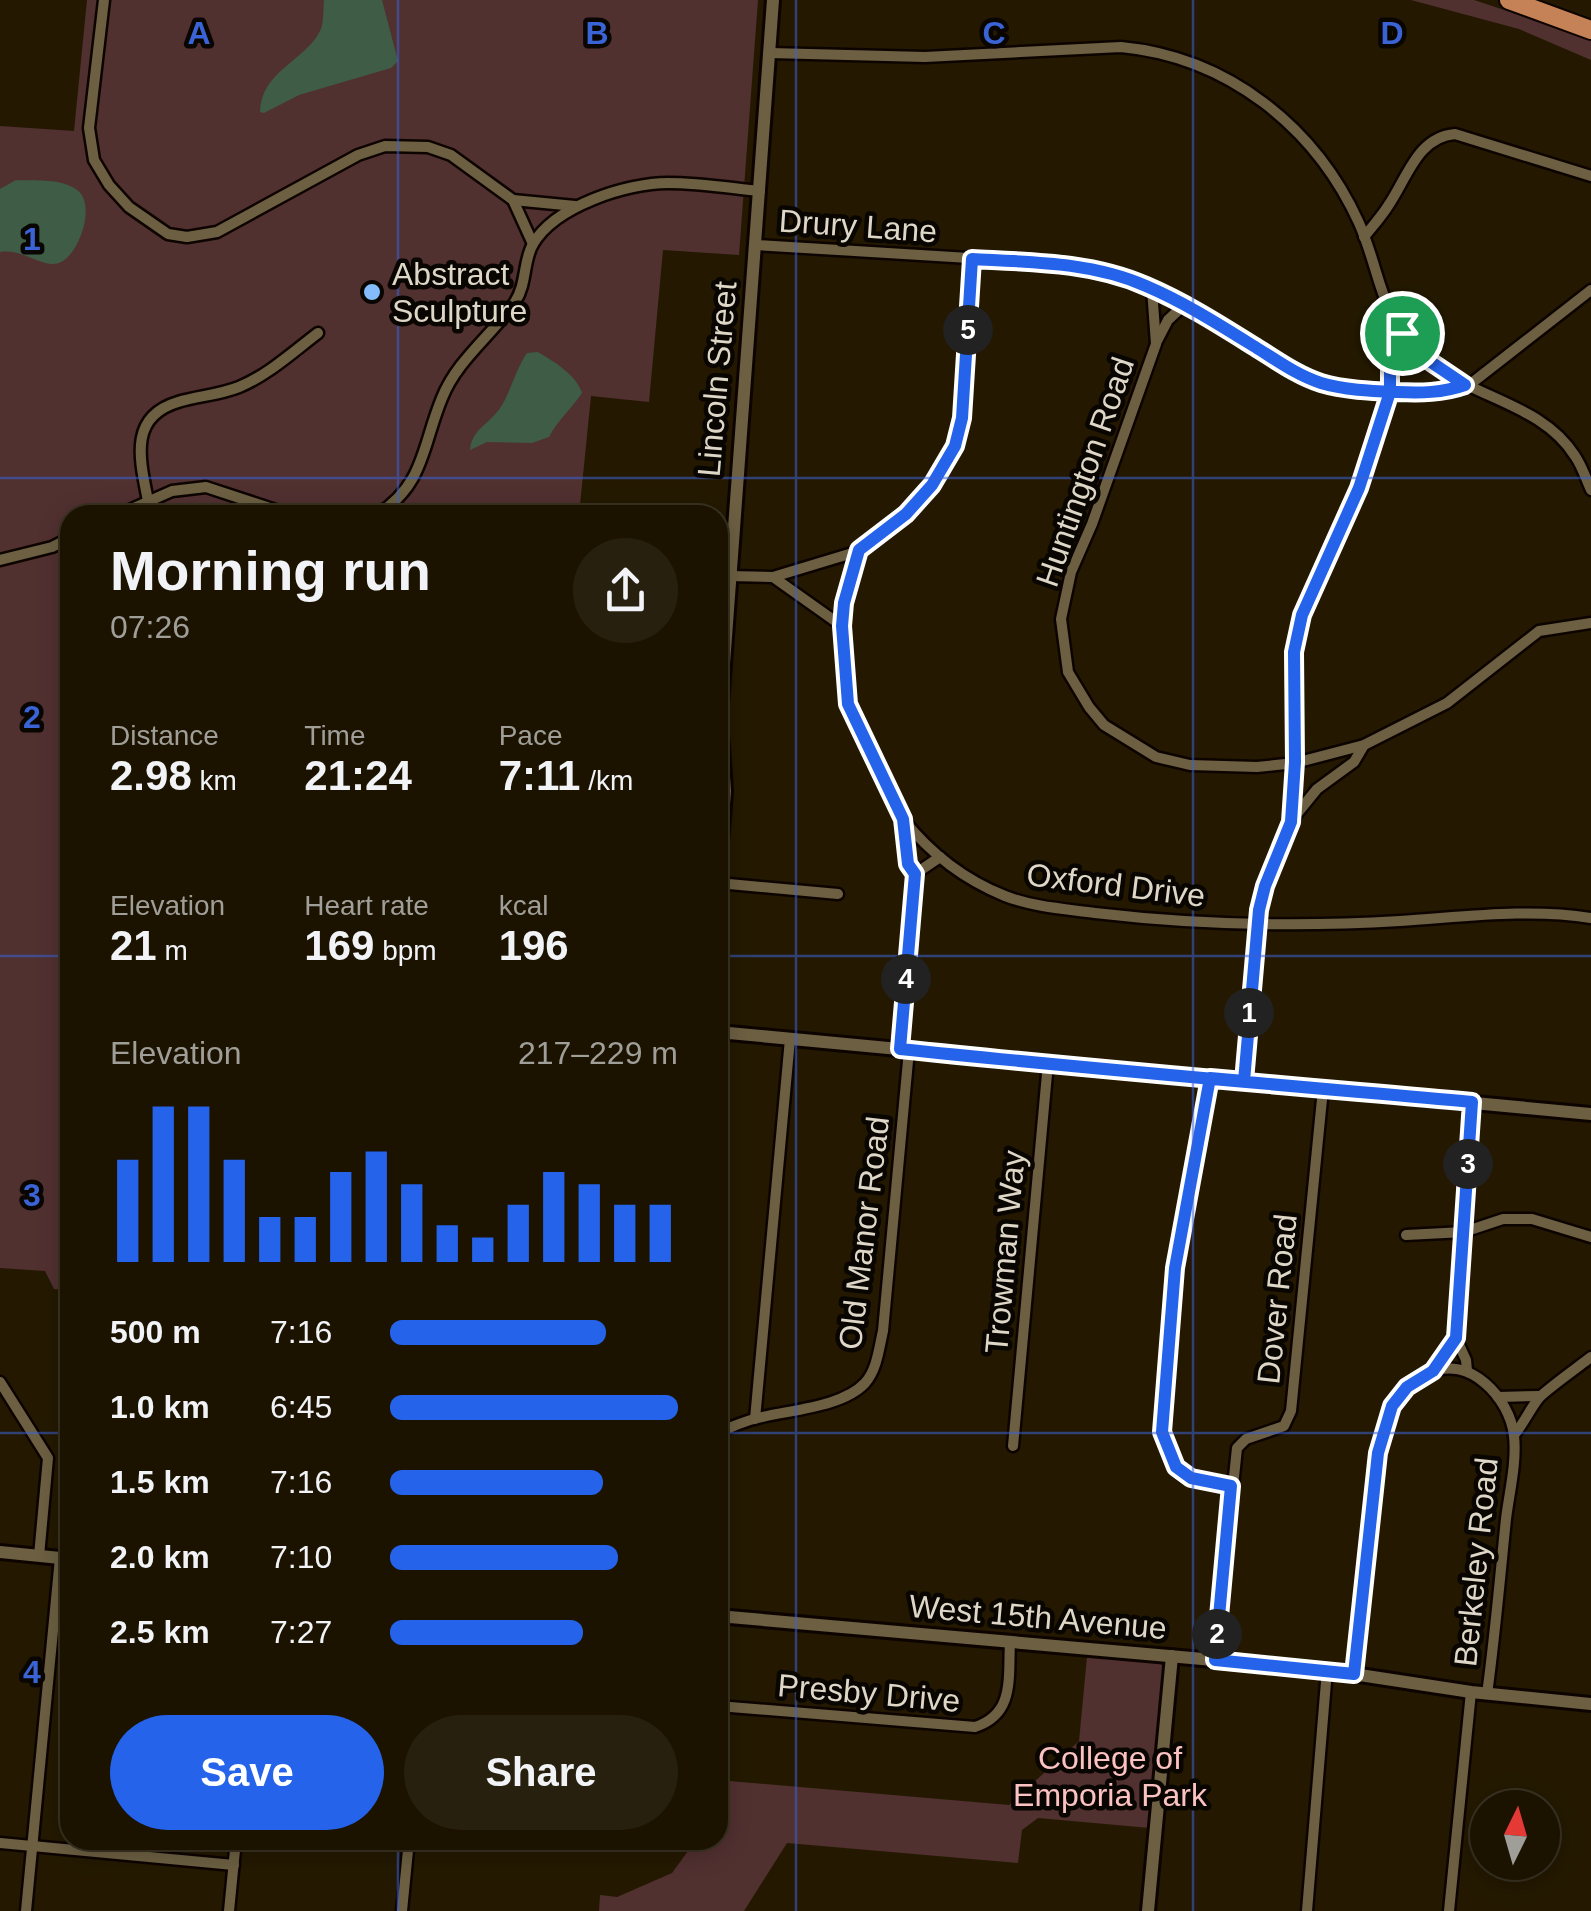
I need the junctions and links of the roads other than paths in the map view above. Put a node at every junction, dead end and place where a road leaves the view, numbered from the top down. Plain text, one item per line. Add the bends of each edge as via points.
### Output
1 (104, 0) edge
2 (773, 0) edge
3 (1508, 0) edge
4 (1591, 30) edge
5 (770, 52) junction
6 (1591, 176) edge
7 (760, 191) junction
8 (513, 200) junction
9 (576, 206) junction
10 (1364, 237) junction
11 (533, 244) junction
12 (756, 244) junction
13 (972, 259) junction
14 (1152, 289) junction
15 (1591, 290) edge
16 (1186, 304) junction
17 (1402, 333) junction
18 (318, 334) dead end
19 (1156, 344) junction
20 (1465, 385) junction
21 (1390, 392) junction
22 (1591, 490) edge
23 (148, 501) junction
24 (139, 505) edge
25 (261, 505) edge
26 (390, 505) edge
27 (60, 543) edge
28 (859, 550) junction
29 (0, 560) edge
30 (729, 576) junction
31 (774, 578) junction
32 (728, 588) edge
33 (1591, 623) edge
34 (842, 626) junction
35 (1364, 745) junction
36 (1295, 762) junction
37 (903, 819) junction
38 (1291, 822) junction
39 (940, 857) junction
40 (915, 874) junction
41 (728, 883) edge
42 (838, 894) dead end
43 (1591, 918) edge
44 (1257, 925) junction
45 (728, 1033) edge
46 (790, 1039) junction
47 (904, 1050) junction
48 (1048, 1063) junction
49 (1210, 1078) junction
50 (1244, 1081) junction
51 (1322, 1088) junction
52 (1472, 1102) junction
53 (1591, 1114) edge
54 (1464, 1232) junction
55 (1406, 1235) dead end
56 (1591, 1238) edge
57 (1456, 1338) junction
58 (1589, 1362) edge
59 (1433, 1371) junction
60 (1466, 1371) junction
61 (0, 1382) edge
62 (1540, 1396) junction
63 (1498, 1397) junction
64 (754, 1419) junction
65 (728, 1428) edge
66 (1514, 1435) junction
67 (1013, 1446) dead end
68 (1231, 1486) junction
69 (0, 1552) edge
70 (39, 1556) junction
71 (60, 1558) edge
72 (60, 1603) edge
73 (728, 1617) edge
74 (1010, 1642) junction
75 (1172, 1656) junction
76 (1215, 1660) junction
77 (1326, 1670) junction
78 (1354, 1674) junction
79 (1471, 1692) junction
80 (1487, 1694) junction
81 (1591, 1704) edge
82 (728, 1707) edge
83 (0, 1843) edge
84 (33, 1846) junction
85 (60, 1848) edge
86 (78, 1850) edge
87 (235, 1850) edge
88 (408, 1850) edge
89 (234, 1864) junction
90 (26, 1911) edge
91 (229, 1911) edge
92 (402, 1911) edge
93 (1148, 1911) edge
94 (1307, 1911) edge
95 (1449, 1911) edge

1 - 8 street via 89,128 94,160 129,207 168,234 217,232 358,154 385,146 451,155
2 - 5 street, Lincoln Street
3 - 4 highway
5 - 7 street, Lincoln Street
5 - 10 street via 925,57 1121,47 1161,54 1224,76 1290,124 1325,163
6 - 10 street via 1440,135 1425,146
7 - 9 street via 667,183
7 - 12 street, Lincoln Street
8 - 9 street
8 - 11 street
9 - 11 street
10 - 17 street via 1386,309
11 - 26 street via 518,297 450,378 418,468 407,491
12 - 13 street, Drury Lane
12 - 30 street, Lincoln Street
13 - 14 street, Drury Lane via 1051,263
13 - 28 street via 955,446 906,514
14 - 16 street, Drury Lane
14 - 19 street, Huntington Road
15 - 20 street
16 - 19 street
16 - 21 street, Drury Lane via 1322,384
17 - 20 street via 1422,356
17 - 21 street via 1390,357
18 - 23 street via 239,387 156,411 141,436
19 - 36 street, Huntington Road via 1071,572 1062,619 1068,672 1104,725 1156,756 1190,765
20 - 21 street, Drury Lane
20 - 22 street via 1544,424 1576,456
21 - 36 street via 1359,488 1302,615 1294,652
23 - 24 street
23 - 25 street via 206,487
27 - 29 street
28 - 31 street
28 - 34 street
30 - 31 street
30 - 32 street, Lincoln Street
31 - 34 street
33 - 35 street, Huntington Road via 1539,631 1446,703
34 - 37 street via 848,704
35 - 36 street, Huntington Road
35 - 38 street
36 - 38 street
37 - 39 street, Oxford Drive
37 - 40 street, Old Manor Road
38 - 44 street
39 - 40 street
39 - 44 street, Oxford Drive via 1008,898 1132,917
40 - 47 street, Old Manor Road
41 - 42 street
43 - 44 street, Oxford Drive via 1508,913
44 - 50 street
45 - 46 street
46 - 47 street
46 - 64 street
47 - 48 street
47 - 64 street, Old Manor Road via 874,1365 853,1392
48 - 49 street
48 - 67 street, Trowman Way
49 - 50 street
49 - 68 street via 1175,1268 1162,1432 1176,1467 1191,1478
50 - 51 street
51 - 52 street
51 - 68 street, Dover Road via 1291,1411 1284,1426 1237,1448
52 - 53 street
52 - 54 street
54 - 55 street
54 - 56 street via 1503,1219 1532,1219
54 - 57 street
57 - 59 street
57 - 60 street
58 - 62 street
59 - 60 street
59 - 78 street via 1407,1387 1385,1424
60 - 63 street
61 - 70 street via 48,1458
62 - 63 street
62 - 66 street
63 - 66 street
64 - 65 street, Old Manor Road
66 - 80 street, Berkeley Road
68 - 76 street, Dover Road
69 - 70 street
70 - 71 street
72 - 84 street
73 - 74 street, West 15th Avenue
74 - 75 street, West 15th Avenue
74 - 82 street, Presby Drive via 1002,1709 992,1722 975,1727
75 - 76 street, West 15th Avenue
75 - 93 street
76 - 77 street, West 15th Avenue
77 - 78 street, West 15th Avenue
77 - 94 street
78 - 79 street, West 15th Avenue
79 - 80 street, West 15th Avenue
79 - 95 street
80 - 81 street, West 15th Avenue
83 - 84 street
84 - 85 street
84 - 90 street
86 - 89 street
87 - 89 street
88 - 92 street
89 - 91 street

